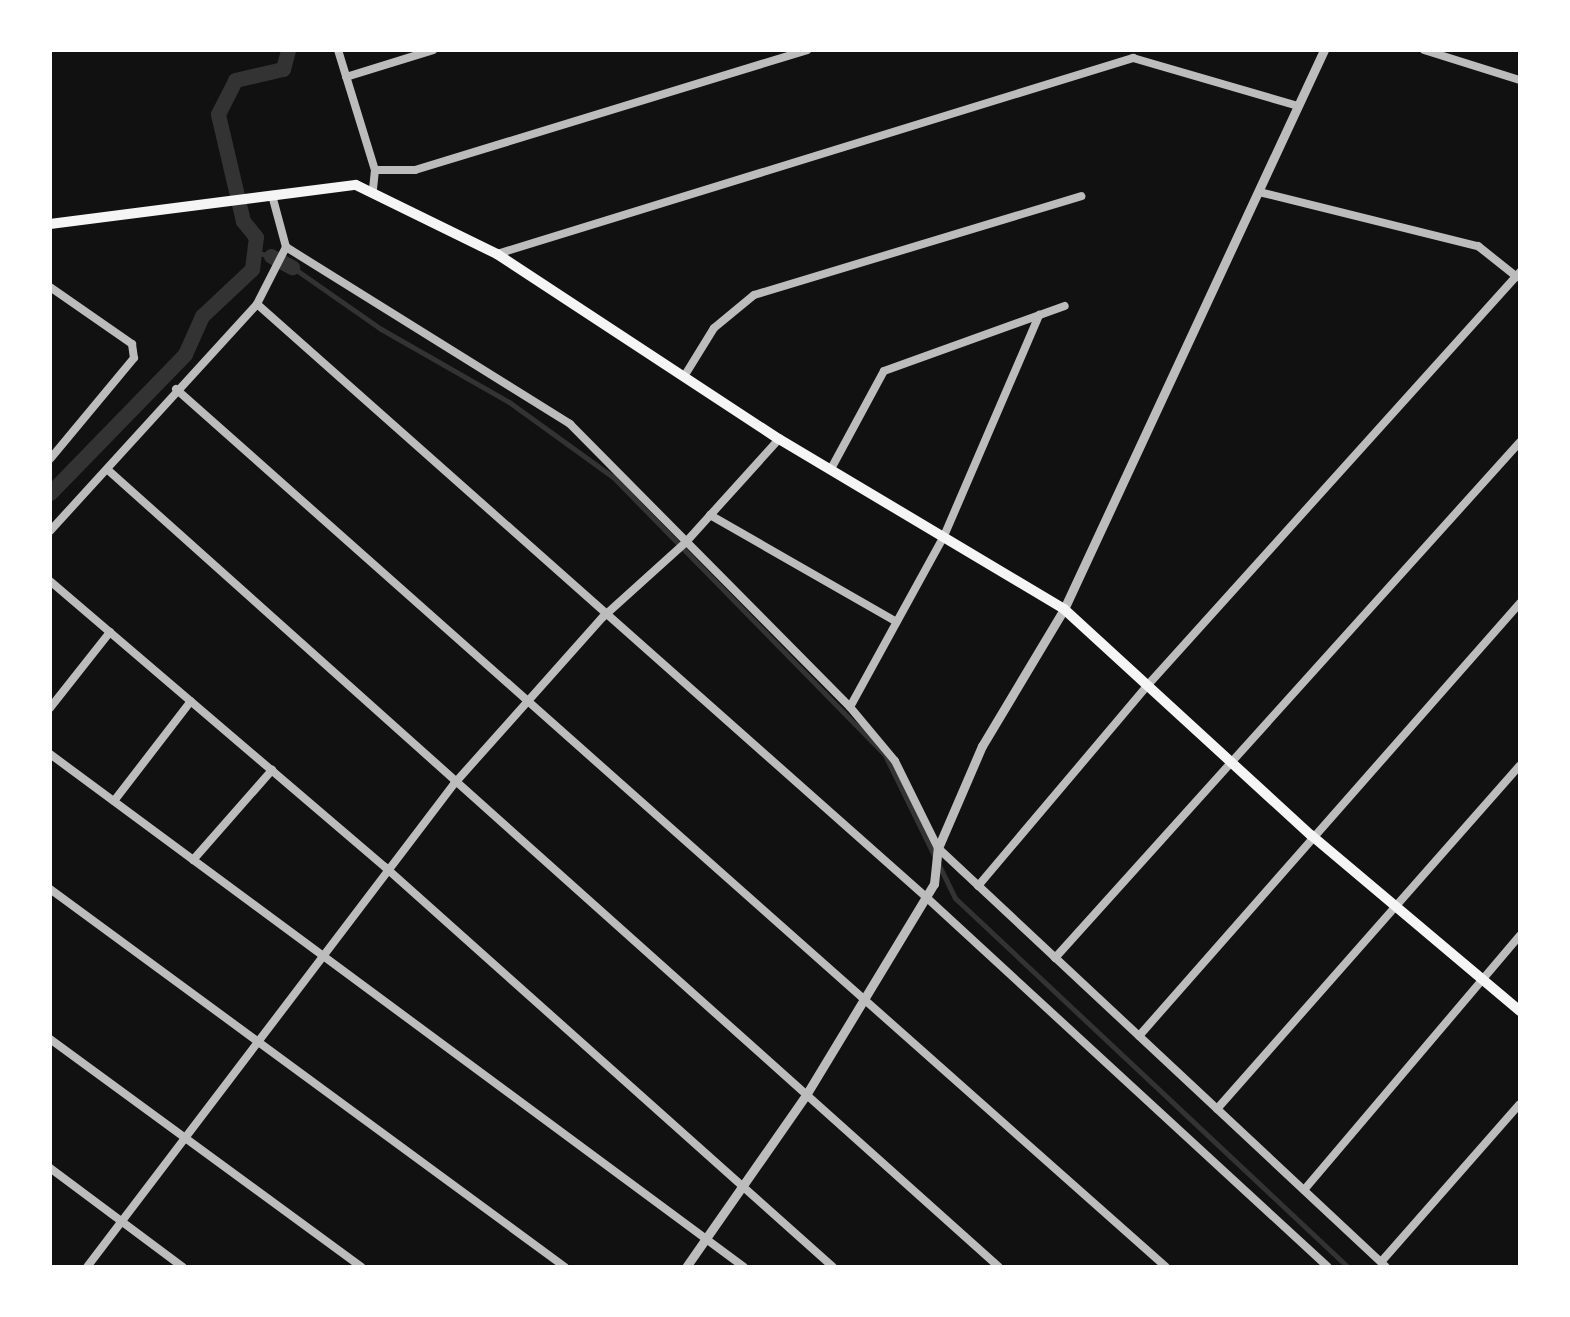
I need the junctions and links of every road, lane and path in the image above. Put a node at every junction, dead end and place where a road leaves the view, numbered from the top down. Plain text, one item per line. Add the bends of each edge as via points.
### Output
1 (338, 50) edge
2 (433, 50) edge
3 (807, 50) edge
4 (1324, 50) edge
5 (1424, 50) edge
6 (346, 77) junction
7 (1520, 80) edge
8 (1298, 106) junction
9 (374, 170) junction
10 (373, 189) junction
11 (1259, 192) junction
12 (272, 195) junction
13 (1081, 196) dead end
14 (50, 224) edge
15 (286, 247) junction
16 (498, 254) junction
17 (1519, 276) edge
18 (50, 287) edge
19 (256, 304) junction
20 (1065, 306) dead end
21 (1038, 315) junction
22 (685, 375) junction
23 (176, 389) junction
24 (779, 438) junction
25 (1520, 442) edge
26 (50, 459) edge
27 (832, 466) junction
28 (108, 470) junction
29 (710, 514) junction
30 (51, 527) edge
31 (944, 536) junction
32 (686, 542) junction
33 (50, 582) edge
34 (1520, 603) edge
35 (1064, 609) junction
36 (604, 617) junction
37 (897, 622) junction
38 (110, 632) junction
39 (1146, 687) junction
40 (529, 699) junction
41 (190, 702) junction
42 (850, 707) junction
43 (50, 708) edge
44 (50, 754) edge
45 (1232, 758) junction
46 (1520, 765) edge
47 (272, 770) junction
48 (454, 784) junction
49 (114, 802) junction
50 (1311, 835) junction
51 (938, 848) junction
52 (193, 860) junction
53 (385, 868) junction
54 (978, 886) junction
55 (50, 890) edge
56 (926, 897) junction
57 (1396, 906) junction
58 (1520, 934) edge
59 (322, 955) junction
60 (1056, 958) junction
61 (1483, 978) junction
62 (866, 997) junction
63 (1520, 1011) edge
64 (1139, 1036) junction
65 (50, 1039) edge
66 (257, 1042) junction
67 (806, 1095) junction
68 (1520, 1104) edge
69 (1217, 1109) junction
70 (184, 1138) junction
71 (50, 1168) edge
72 (741, 1185) junction
73 (1304, 1190) junction
74 (120, 1219) junction
75 (708, 1240) junction
76 (1383, 1264) edge
77 (87, 1267) edge
78 (184, 1267) edge
79 (361, 1267) edge
80 (565, 1267) edge
81 (686, 1267) edge
82 (744, 1267) edge
83 (832, 1267) edge
84 (999, 1267) edge
85 (1166, 1267) edge
86 (1328, 1267) edge

1 - 6 street
2 - 6 street
3 - 9 street via 415,170
4 - 8 street
5 - 7 street
6 - 9 street
8 - 11 street
8 - 16 street via 1133,58
9 - 10 street
10 - 12 main road
10 - 16 main road
11 - 17 street via 1478,246
11 - 35 street
12 - 14 main road
12 - 15 street
13 - 22 street via 754,294 714,328
15 - 19 street
15 - 32 street via 570,424
16 - 22 main road
17 - 39 street
18 - 26 street via 132,344 134,358
19 - 23 street
19 - 36 street
20 - 21 street
21 - 27 street via 884,371
21 - 31 street
22 - 24 main road
23 - 28 street
23 - 40 street
24 - 27 main road
24 - 29 street
25 - 45 street
27 - 31 main road
28 - 30 street
28 - 48 street
29 - 32 street
29 - 37 street
31 - 35 main road
31 - 37 street
32 - 36 street
32 - 42 street
33 - 38 street
34 - 50 street
35 - 39 main road
35 - 51 street via 982,746
36 - 40 street
36 - 56 street
37 - 42 street
38 - 41 street
38 - 43 street
39 - 45 main road
39 - 54 street
40 - 48 street
40 - 62 street
41 - 47 street
41 - 49 street
42 - 51 street via 896,761
44 - 49 street
45 - 50 main road
45 - 60 street
46 - 57 street
47 - 52 street
47 - 53 street
48 - 53 street
48 - 67 street
49 - 52 street
50 - 57 main road
50 - 64 street
51 - 54 street
51 - 56 street
52 - 59 street
53 - 59 street
53 - 72 street
54 - 60 street
55 - 66 street
56 - 62 street
56 - 86 street
57 - 61 main road
57 - 69 street
58 - 61 street
59 - 66 street
59 - 75 street
60 - 64 street
61 - 63 main road
61 - 73 street
62 - 67 street
62 - 85 street
64 - 69 street
65 - 70 street
66 - 70 street
66 - 80 street
67 - 72 street
67 - 84 street
68 - 76 street
69 - 73 street
70 - 74 street
70 - 79 street
71 - 74 street
72 - 75 street
72 - 83 street
73 - 76 street
74 - 77 street
74 - 78 street
75 - 81 street
75 - 82 street

